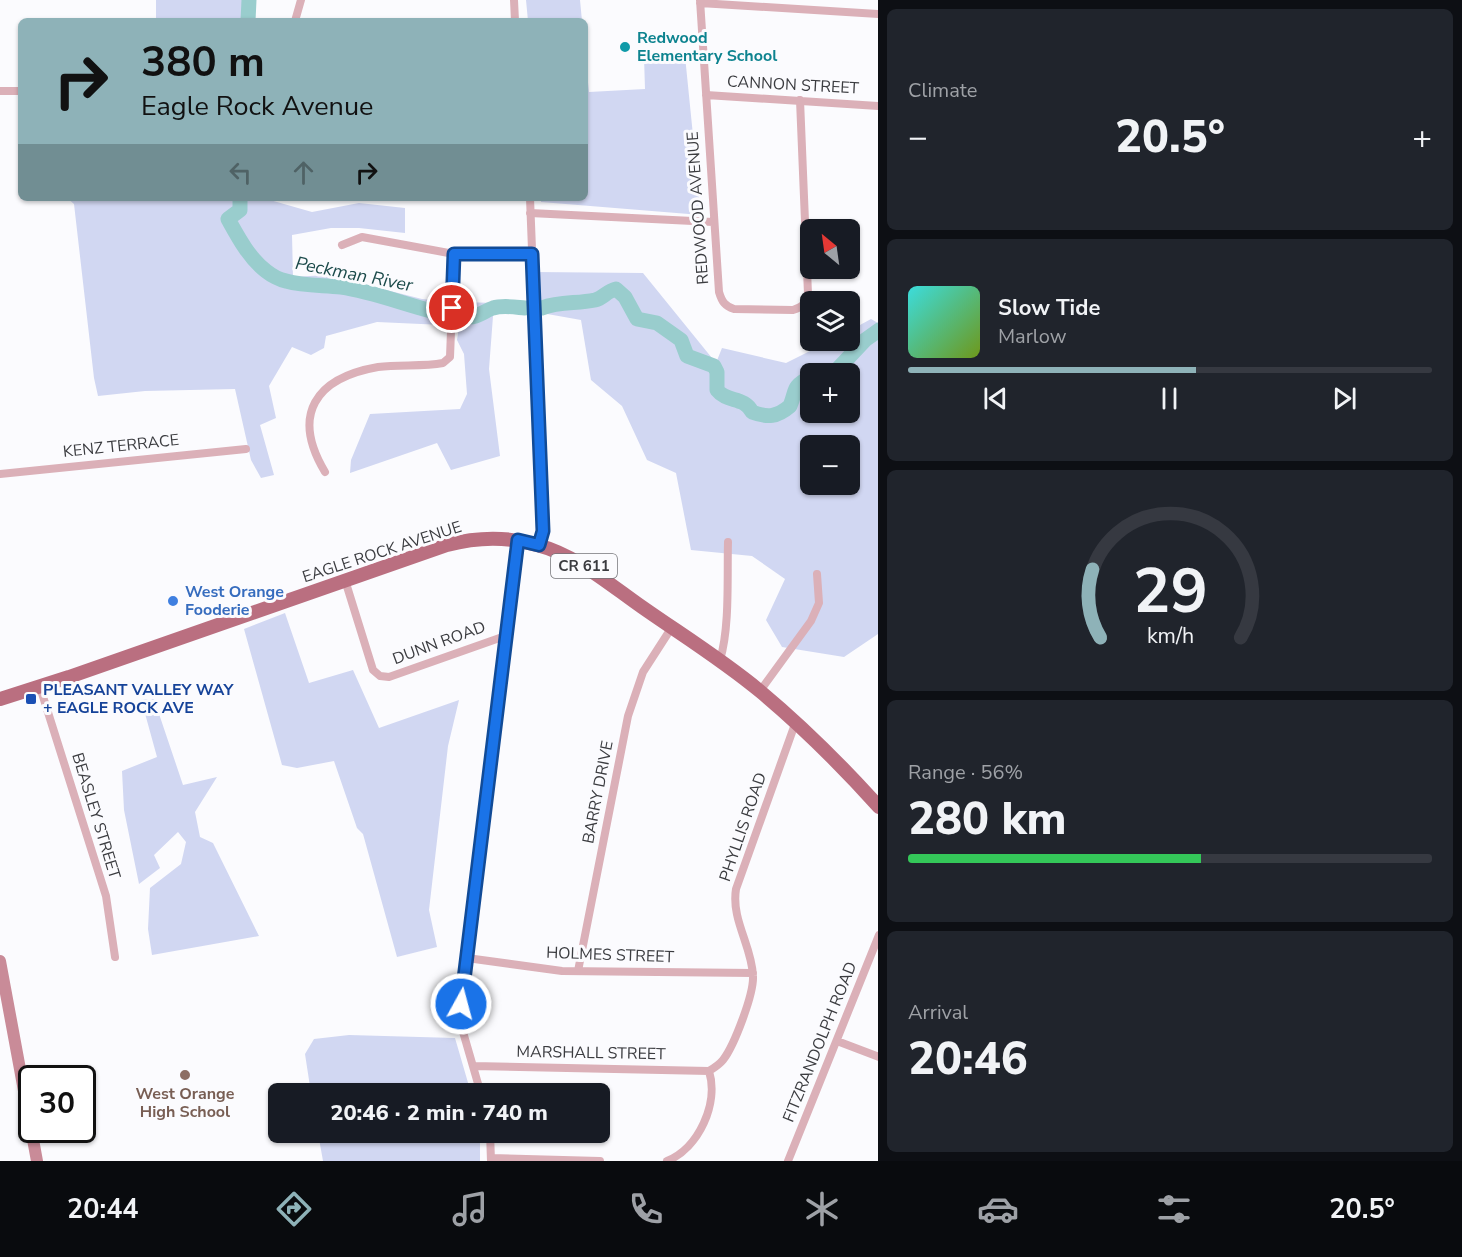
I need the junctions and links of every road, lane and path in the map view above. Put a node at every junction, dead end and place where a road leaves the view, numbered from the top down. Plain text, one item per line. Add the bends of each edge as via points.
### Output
1 (301, 0) edge
2 (514, 0) edge
3 (700, 2) edge
4 (878, 14) edge
5 (296, 18) edge
6 (515, 18) edge
7 (0, 91) edge
8 (18, 91) edge
9 (706, 95) junction
10 (800, 100) junction
11 (878, 106) edge
12 (530, 201) edge
13 (530, 213) junction
14 (713, 222) junction
15 (342, 245) dead end
16 (454, 254) junction
17 (532, 254) junction
18 (246, 449) dead end
19 (325, 472) dead end
20 (0, 474) edge
21 (518, 540) junction
22 (728, 542) dead end
23 (539, 545) junction
24 (817, 574) dead end
25 (345, 580) junction
26 (672, 627) junction
27 (507, 635) junction
28 (720, 660) junction
29 (40, 687) junction
30 (760, 691) junction
31 (0, 699) edge
32 (795, 724) junction
33 (878, 806) edge
34 (878, 938) edge
35 (116, 957) dead end
36 (467, 958) junction
37 (0, 961) edge
38 (579, 971) junction
39 (753, 974) junction
40 (837, 1041) junction
41 (878, 1057) edge
42 (473, 1066) junction
43 (709, 1071) junction
44 (478, 1083) edge
45 (490, 1143) edge
46 (491, 1160) edge
47 (37, 1161) edge
48 (600, 1161) edge
49 (667, 1161) edge
50 (788, 1161) edge

1 - 5 street
2 - 6 street
3 - 4 street
3 - 9 street, REDWOOD AVENUE
7 - 8 street
9 - 10 street, CANNON STREET
9 - 14 street, REDWOOD AVENUE
10 - 11 street, CANNON STREET
10 - 14 street, REDWOOD AVENUE via 808,294 801,308 727,307 718,292
12 - 13 street
13 - 14 street
13 - 17 street
15 - 16 street via 362,237
16 - 17 street
16 - 19 street via 451,353 447,360 364,370 332,383 320,393 309,418 310,436 314,454
17 - 23 street via 543,531
18 - 20 street, KENZ TERRACE
21 - 23 main road, EAGLE ROCK AVENUE / CR 611
21 - 25 main road, EAGLE ROCK AVENUE / CR 611 via 486,538 460,542
21 - 27 street
22 - 28 street
23 - 26 main road, EAGLE ROCK AVENUE / CR 611 via 585,567
24 - 30 street via 819,603 811,621
25 - 27 street, DUNN ROAD via 373,670 380,676 389,677
25 - 29 main road, EAGLE ROCK AVENUE / CR 611
26 - 28 main road, EAGLE ROCK AVENUE / CR 611
26 - 38 street, BARRY DRIVE via 643,672 628,716
27 - 36 street
28 - 30 main road, EAGLE ROCK AVENUE / CR 611
29 - 31 main road, EAGLE ROCK AVENUE / CR 611
29 - 35 street, BEASLEY STREET via 106,896
30 - 32 main road, EAGLE ROCK AVENUE / CR 611
32 - 33 main road, EAGLE ROCK AVENUE / CR 611
32 - 39 street, PHYLLIS ROAD via 736,889 734,902
34 - 40 street, FITZRANDOLPH ROAD
36 - 38 street, HOLMES STREET
36 - 42 street via 461,1025
37 - 47 main road
38 - 39 street, HOLMES STREET
39 - 43 street, PHYLLIS ROAD via 742,1019 729,1049 724,1059
40 - 41 street
40 - 50 street, FITZRANDOLPH ROAD
42 - 43 street, MARSHALL STREET
42 - 44 street
43 - 49 street via 710,1108 701,1129 679,1154
45 - 46 street
46 - 48 street

